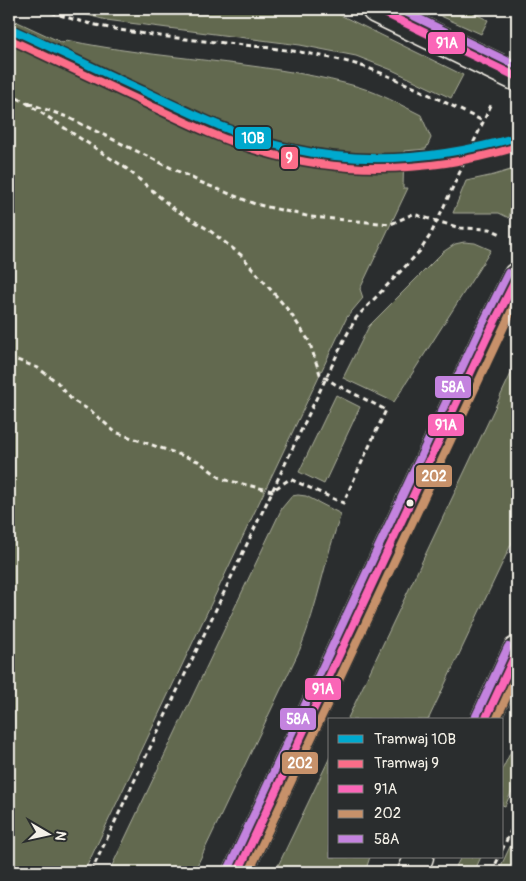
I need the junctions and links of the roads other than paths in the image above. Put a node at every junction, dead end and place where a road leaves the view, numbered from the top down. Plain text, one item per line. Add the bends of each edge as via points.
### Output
1 (376, 9) edge
2 (517, 77) edge
3 (517, 277) edge
4 (517, 651) edge
5 (486, 718) edge
6 (419, 858) edge
7 (238, 872) edge
8 (412, 872) edge

1 - 2 main road
3 - 7 main road
4 - 5 main road
6 - 8 main road

